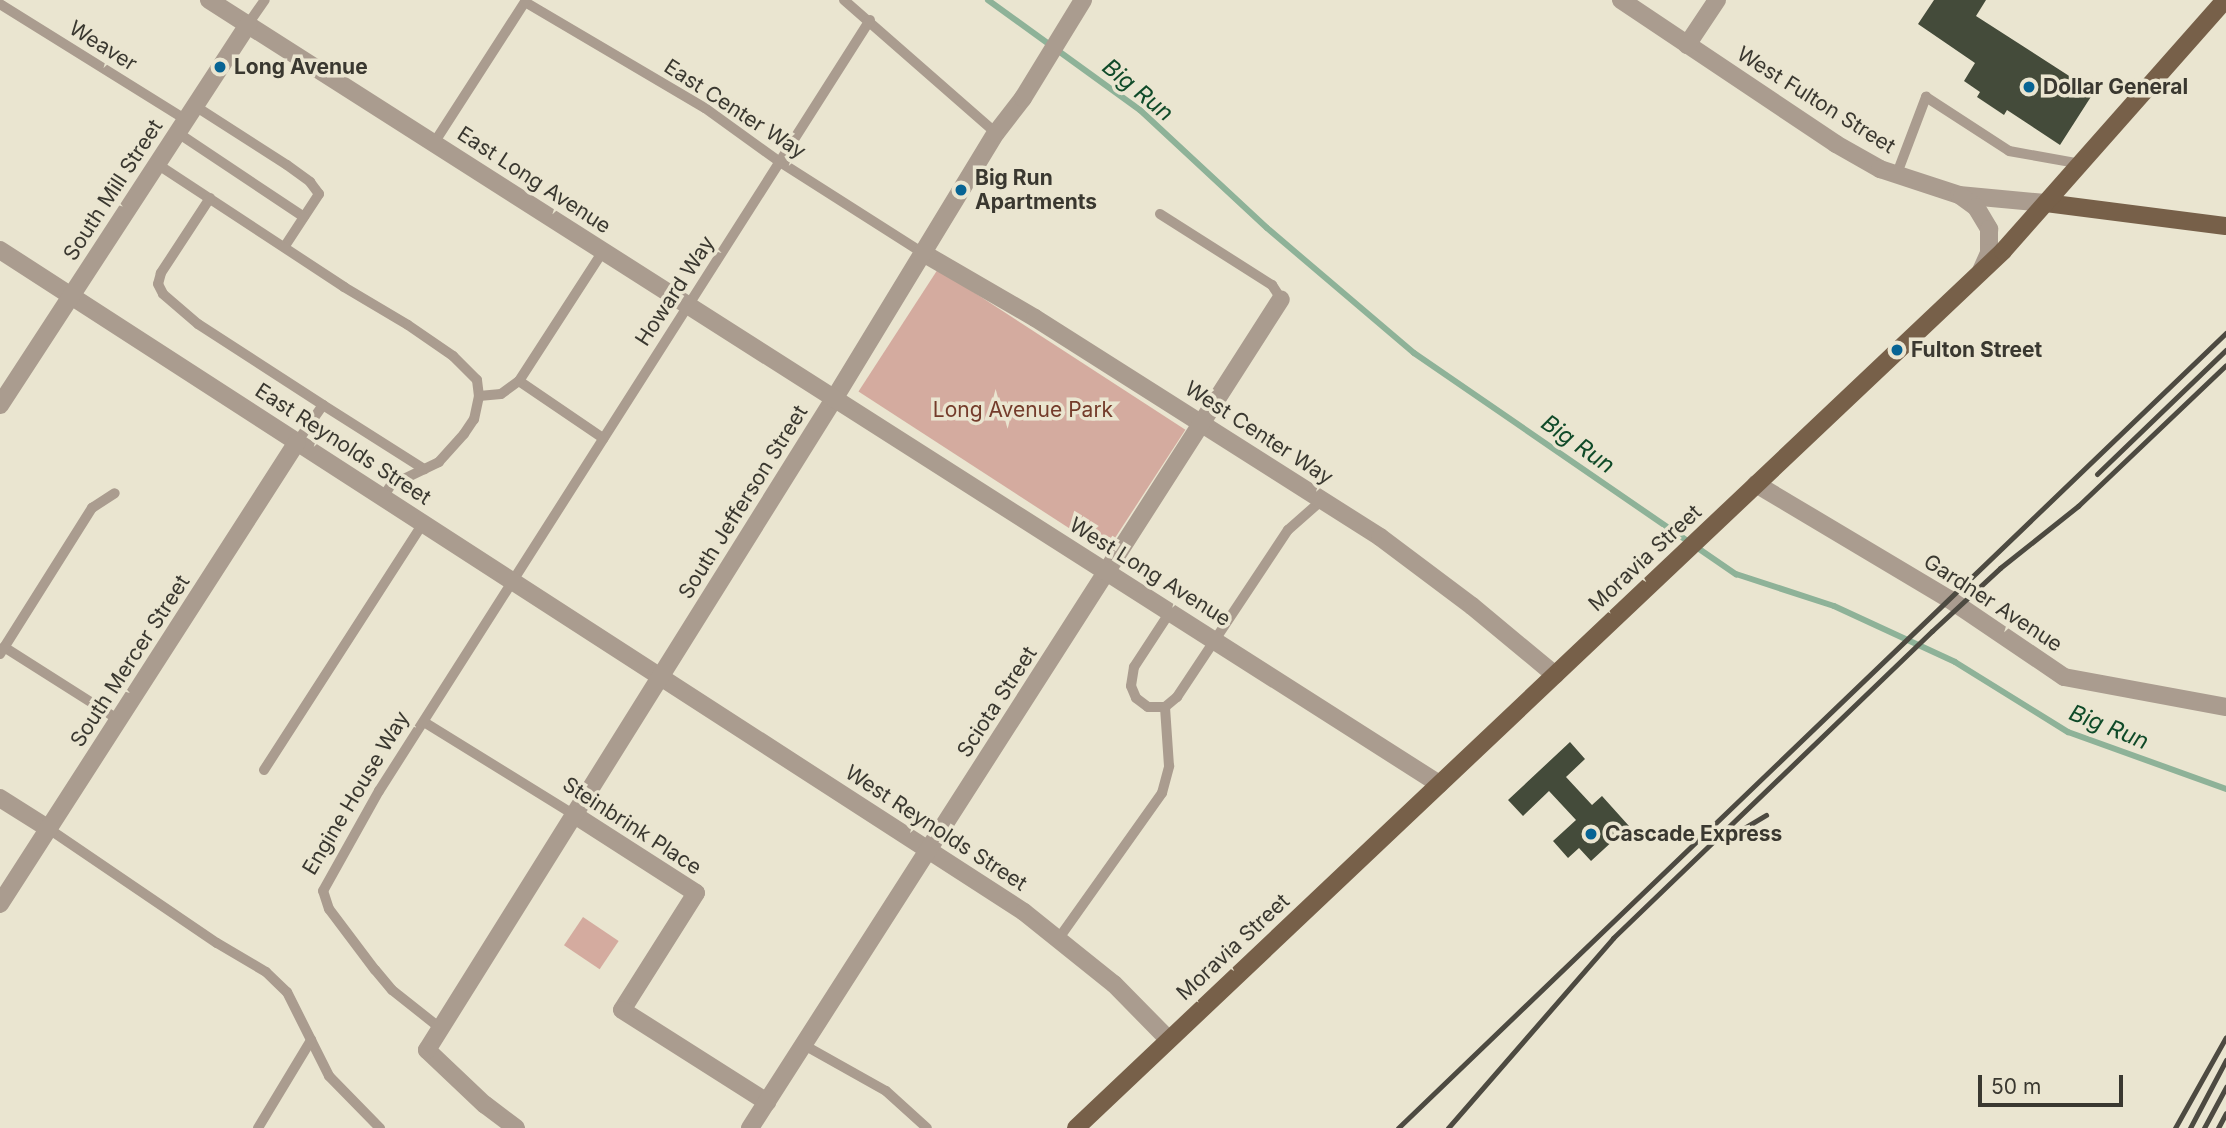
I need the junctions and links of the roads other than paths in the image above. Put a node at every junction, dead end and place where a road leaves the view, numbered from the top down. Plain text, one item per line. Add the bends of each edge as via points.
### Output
1 (209, 0) edge
2 (265, 0) edge
3 (845, 0) edge
4 (1083, 0) edge
5 (1621, 0) edge
6 (1651, 0) edge
7 (1717, 0) edge
8 (2225, 0) edge
9 (525, 1) edge
10 (0, 4) edge
11 (1648, 19) junction
12 (870, 20) junction
13 (248, 24) junction
14 (1687, 45) junction
15 (186, 120) junction
16 (996, 133) junction
17 (434, 143) junction
18 (780, 162) junction
19 (157, 164) junction
20 (2081, 164) junction
21 (1896, 176) junction
22 (1959, 195) junction
23 (211, 198) junction
24 (2046, 204) junction
25 (1160, 214) dead end
26 (304, 217) junction
27 (2226, 226) edge
28 (285, 246) junction
29 (0, 250) edge
30 (603, 251) junction
31 (923, 253) junction
32 (1981, 271) junction
33 (71, 296) junction
34 (1281, 299) joint
35 (690, 306) junction
36 (519, 381) junction
37 (479, 396) junction
38 (2, 400) edge
39 (834, 400) junction
40 (323, 405) junction
41 (1203, 424) junction
42 (603, 438) junction
43 (297, 442) junction
44 (425, 469) junction
45 (1756, 484) junction
46 (115, 494) dead end
47 (383, 497) junction
48 (1322, 500) junction
49 (423, 523) junction
50 (1108, 572) junction
51 (514, 583) junction
52 (1170, 612) junction
53 (1215, 640) junction
54 (2, 650) edge
55 (1555, 675) junction
56 (660, 677) junction
57 (1165, 707) junction
58 (2226, 707) edge
59 (119, 720) junction
60 (424, 722) junction
61 (264, 770) dead end
62 (1439, 784) junction
63 (0, 798) edge
64 (573, 814) junction
65 (49, 829) junction
66 (928, 850) junction
67 (0, 904) edge
68 (1059, 938) junction
69 (440, 1028) junction
70 (311, 1040) junction
71 (1169, 1040) junction
72 (804, 1045) junction
73 (767, 1102) junction
74 (258, 1128) edge
75 (380, 1128) edge
76 (516, 1128) edge
77 (750, 1128) edge
78 (926, 1128) edge
79 (1076, 1128) edge

1 - 13 street, East Long Avenue
2 - 13 lane, South Mill Street
3 - 12 lane
4 - 16 street, South Jefferson Street
5 - 11 street, West Fulton Street
6 - 11 street
7 - 14 street
8 - 20 main road, Moravia Street
9 - 17 lane
9 - 18 lane, East Center Way via 705,108
10 - 15 lane, Weaver
11 - 14 street, West Fulton Street
12 - 16 lane
12 - 18 lane, Howard Way
13 - 15 street, South Mill Street
13 - 17 street, East Long Avenue
14 - 21 street, West Fulton Street via 1836,144
15 - 19 street, South Mill Street
15 - 26 lane
15 - 26 lane via 287,164 319,194
16 - 31 street, South Jefferson Street
17 - 30 street, East Long Avenue
18 - 31 lane, East Center Way
18 - 35 lane, Howard Way
19 - 23 lane
19 - 33 street, South Mill Street
20 - 21 lane via 2008,150 1926,97
20 - 24 main road, Moravia Street
21 - 22 street, West Fulton Street
22 - 24 street, West Fulton Street
22 - 32 street via 1976,207 1990,229 1989,253
23 - 28 lane
23 - 40 lane via 161,273 158,284 163,294 198,324
24 - 27 main road
24 - 32 main road, Moravia Street
25 - 34 lane via 1272,285
26 - 28 lane
28 - 37 lane via 453,356 477,380
29 - 33 street, East Reynolds Street
30 - 35 street, East Long Avenue
30 - 36 lane
31 - 39 street, South Jefferson Street
31 - 41 street, West Center Way
32 - 45 main road, Moravia Street
33 - 38 street, South Mill Street
33 - 43 street, East Reynolds Street
34 - 41 street, Sciota Street
35 - 39 street, East Long Avenue
35 - 42 lane, Howard Way
36 - 37 lane via 501,394
36 - 42 lane
37 - 44 lane via 474,419 464,434 439,462
39 - 50 street, West Long Avenue
39 - 56 street, South Jefferson Street
40 - 43 lane
40 - 44 lane
41 - 48 street, West Center Way
41 - 50 street, Sciota Street
42 - 51 lane, Howard Way
43 - 47 street, East Reynolds Street
43 - 59 street, South Mercer Street
44 - 47 lane via 391,485
45 - 55 main road, Moravia Street
45 - 58 street, Gardner Avenue via 1949,599 2064,677
46 - 54 lane via 92,508
47 - 49 street, East Reynolds Street
48 - 53 lane via 1288,530
48 - 55 street, West Center Way via 1428,572
49 - 51 street, East Reynolds Street
49 - 61 lane
50 - 52 street, West Long Avenue
50 - 66 street, Sciota Street
51 - 56 street, East Reynolds Street
51 - 60 lane, Engine House Way
52 - 53 street, West Long Avenue
52 - 57 lane via 1134,667 1131,686 1136,698 1148,706
53 - 57 lane via 1177,697
53 - 62 street, West Long Avenue
54 - 59 lane
55 - 62 main road, Moravia Street
56 - 64 street, South Jefferson Street
56 - 66 street, West Reynolds Street
57 - 68 lane via 1169,766 1162,793
59 - 65 street, South Mercer Street
60 - 64 lane, Steinbrink Place
60 - 69 lane, Engine House Way via 323,891 329,909 374,970
62 - 71 main road, Moravia Street
63 - 65 street
64 - 69 street, South Jefferson Street
64 - 73 street, Steinbrink Place via 696,893 622,1010
65 - 67 street, South Mercer Street
65 - 70 lane via 266,972 287,992
66 - 68 street, West Reynolds Street
66 - 72 street, Sciota Street
68 - 71 street, West Reynolds Street
69 - 76 street via 427,1050
70 - 74 lane
70 - 75 lane via 329,1076
71 - 79 main road, Moravia Street
72 - 73 street, Sciota Street
72 - 78 lane via 886,1091
73 - 77 street, Sciota Street

